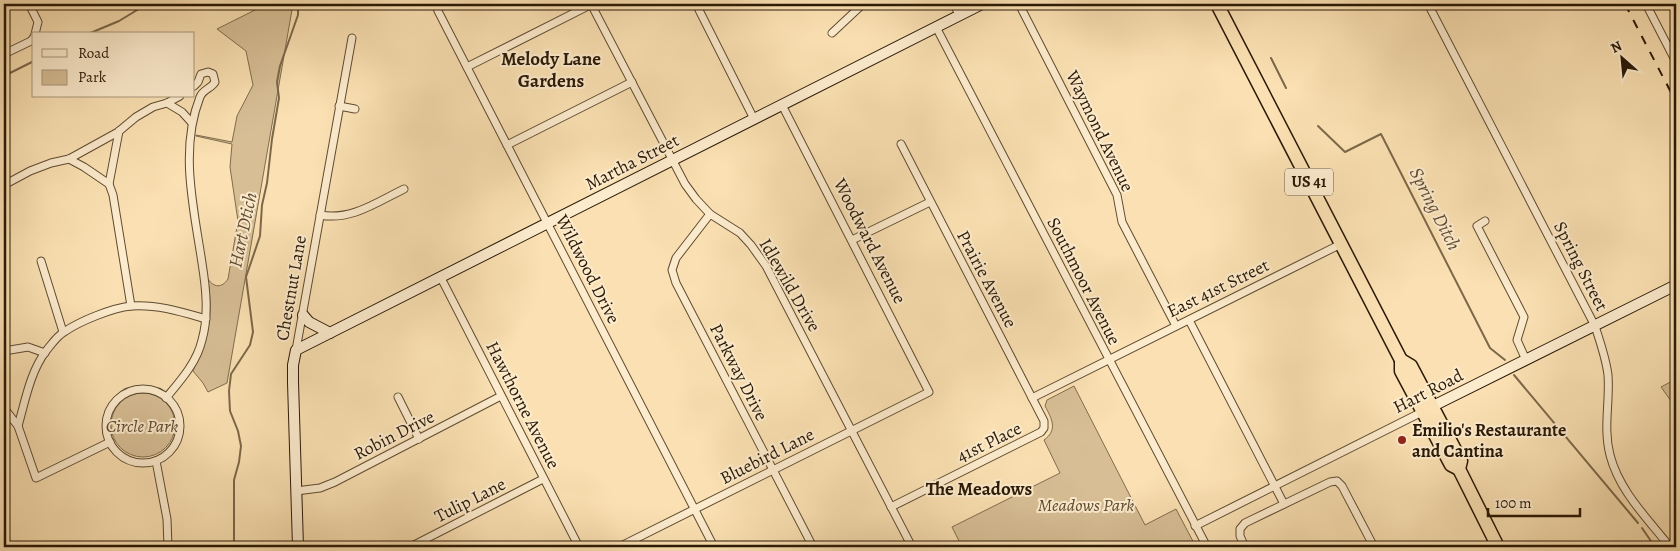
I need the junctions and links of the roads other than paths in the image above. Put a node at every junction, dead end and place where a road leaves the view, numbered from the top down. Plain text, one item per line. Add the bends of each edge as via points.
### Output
1 (29, 4) edge
2 (436, 4) edge
3 (591, 4) edge
4 (696, 4) edge
5 (863, 4) edge
6 (954, 4) edge
7 (982, 4) edge
8 (1019, 4) edge
9 (1217, 4) edge
10 (1428, 4) edge
11 (1646, 4) edge
12 (962, 10) edge
13 (936, 27) junction
14 (36, 32) edge
15 (832, 33) dead end
16 (352, 38) dead end
17 (32, 39) edge
18 (4, 54) edge
19 (1676, 62) edge
20 (467, 67) junction
21 (632, 82) junction
22 (195, 85) edge
23 (176, 98) edge
24 (167, 103) junction
25 (782, 105) junction
26 (340, 106) junction
27 (355, 109) dead end
28 (754, 119) junction
29 (192, 123) junction
30 (119, 131) junction
31 (901, 144) dead end
32 (507, 145) junction
33 (69, 159) junction
34 (672, 161) junction
35 (4, 184) edge
36 (109, 184) junction
37 (404, 189) dead end
38 (930, 202) junction
39 (710, 214) junction
40 (320, 215) junction
41 (1485, 221) dead end
42 (547, 223) junction
43 (852, 240) junction
44 (1341, 244) junction
45 (41, 261) dead end
46 (440, 276) junction
47 (1676, 285) edge
48 (131, 306) junction
49 (303, 314) junction
50 (206, 319) junction
51 (1189, 320) junction
52 (1176, 326) junction
53 (1595, 326) junction
54 (63, 332) junction
55 (330, 333) junction
56 (296, 350) junction
57 (4, 351) edge
58 (45, 353) junction
59 (1108, 360) junction
60 (1526, 360) junction
61 (929, 392) joint
62 (501, 396) junction
63 (166, 398) junction
64 (398, 398) dead end
65 (1032, 398) junction
66 (4, 408) edge
67 (1427, 409) junction
68 (18, 426) junction
69 (1044, 428) joint
70 (851, 431) junction
71 (419, 439) junction
72 (110, 442) junction
73 (156, 460) junction
74 (773, 470) junction
75 (543, 479) junction
76 (1275, 486) junction
77 (296, 491) junction
78 (1284, 504) junction
79 (891, 507) junction
80 (695, 509) junction
81 (1195, 526) junction
82 (168, 547) edge
83 (298, 547) edge
84 (410, 547) edge
85 (580, 547) edge
86 (619, 547) edge
87 (714, 547) edge
88 (813, 547) edge
89 (912, 547) edge
90 (1207, 547) edge
91 (1246, 547) edge
92 (1374, 547) edge
93 (1498, 547) edge
94 (1670, 547) edge

1 - 14 street via 38,22
2 - 20 street, Wildwood Drive
3 - 20 street
3 - 21 street, Idlewild Drive
4 - 28 street
5 - 15 street
6 - 12 street
7 - 12 street, Martha Street
8 - 52 street, Waymond Avenue via 1117,195 1122,222
9 - 44 highway, US 41
10 - 53 street, Spring Street
11 - 19 street
12 - 13 street, Martha Street
13 - 25 street, Martha Street
13 - 59 street, Southmoor Avenue
16 - 26 street, Chestnut Lane
17 - 18 street
20 - 32 street, Wildwood Drive
21 - 32 street
21 - 34 street, Idlewild Drive
22 - 29 street via 201,74 213,74 215,82 200,97
23 - 24 street
24 - 29 street
24 - 30 street via 153,107
25 - 28 street, Martha Street
25 - 43 street, Woodward Avenue
26 - 27 street
26 - 40 street, Chestnut Lane
28 - 34 street, Martha Street
29 - 50 street via 190,177 206,287
30 - 33 street
30 - 36 street
31 - 38 street, Prairie Avenue
32 - 42 street, Wildwood Drive
33 - 35 street via 51,162
33 - 36 street
34 - 39 street, Idlewild Drive via 685,184
34 - 42 street, Martha Street
36 - 48 street
37 - 40 street via 348,216
38 - 43 street
38 - 65 street, Prairie Avenue
39 - 70 street, Idlewild Drive via 740,233 766,266
39 - 74 street, Parkway Drive via 676,258 672,270
40 - 49 street, Chestnut Lane
41 - 60 street via 1477,226 1524,317 1517,340
42 - 46 street, Martha Street
42 - 80 street, Wildwood Drive
43 - 61 street, Woodward Avenue
44 - 51 street, East 41st Street
44 - 67 highway, US 41 via 1401,360 1411,366
45 - 54 street
46 - 55 street, Martha Street
46 - 62 street, Hawthorne Avenue
47 - 53 street, Hart Road
48 - 50 street via 174,310
48 - 54 street via 107,312
49 - 55 street via 310,322
49 - 56 street, Chestnut Lane
50 - 63 street via 195,359
51 - 52 street, East 41st Street
51 - 76 street
52 - 59 street, East 41st Street
53 - 60 street, Hart Road
53 - 94 street, Spring Street via 1608,374 1606,434 1612,464 1632,499
54 - 58 street
55 - 56 street, Martha Street
56 - 77 street, Chestnut Lane via 293,373
57 - 58 street via 28,347
58 - 68 street via 27,393
59 - 65 street, East 41st Street
59 - 81 street, Southmoor Avenue
60 - 67 street, Hart Road
61 - 70 street, Bluebird Lane
62 - 71 street, Robin Drive
62 - 75 street, Hawthorne Avenue
63 - 72 street via 148,390 129,392 120,397 108,413 106,433
63 - 73 street via 175,408 180,429 172,448
64 - 71 street
65 - 69 street, Prairie Avenue via 1044,420
66 - 68 street
67 - 76 street, Hart Road
67 - 93 highway, US 41 via 1460,461 1459,469
68 - 72 street via 36,478
69 - 79 street, 41st Place
70 - 74 street, Bluebird Lane
70 - 79 street, Idlewild Drive
71 - 77 street, Robin Drive via 335,482
72 - 73 street via 129,460 142,463
73 - 82 street via 167,519
74 - 80 street, Bluebird Lane
74 - 88 street, Parkway Drive
75 - 84 street, Tulip Lane
75 - 85 street, Hawthorne Avenue
76 - 78 street
76 - 81 street, Hart Road
77 - 83 street, Chestnut Lane
78 - 91 street via 1245,523 1240,529 1240,536
78 - 92 street via 1337,481
79 - 89 street, Idlewild Drive
80 - 86 street, Bluebird Lane
80 - 87 street, Wildwood Drive
81 - 90 street, Southmoor Avenue

